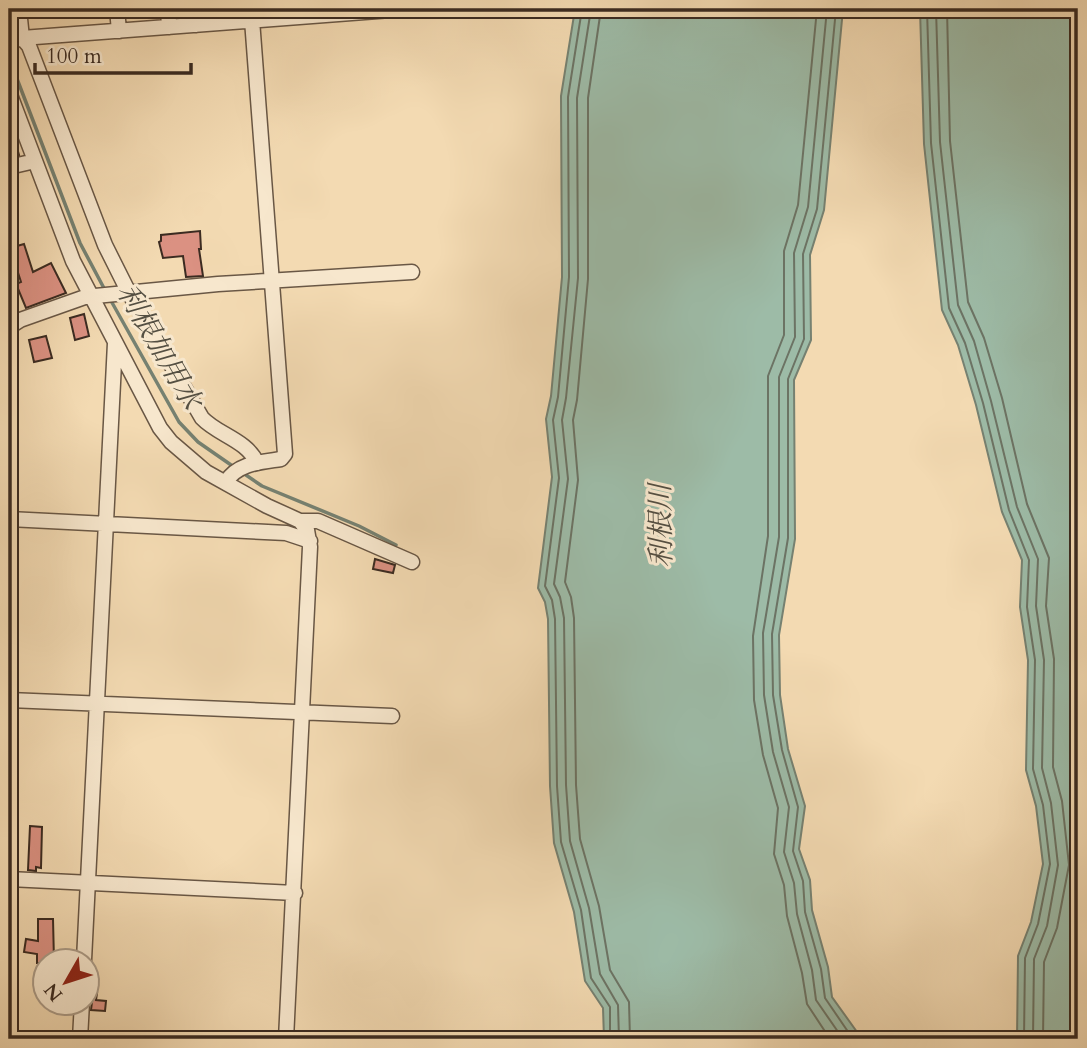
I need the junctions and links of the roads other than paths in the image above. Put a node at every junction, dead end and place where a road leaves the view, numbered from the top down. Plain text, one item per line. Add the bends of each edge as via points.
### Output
1 (19, 9) edge
2 (117, 9) edge
3 (168, 9) edge
4 (195, 9) edge
5 (404, 9) edge
6 (291, 13) edge
7 (252, 20) junction
8 (196, 25) junction
9 (169, 27) junction
10 (119, 31) junction
11 (15, 40) edge
12 (9, 92) edge
13 (35, 161) junction
14 (9, 167) edge
15 (412, 272) dead end
16 (272, 281) junction
17 (129, 293) junction
18 (92, 296) junction
19 (9, 327) edge
20 (115, 341) junction
21 (257, 463) junction
22 (226, 482) junction
23 (9, 519) edge
24 (300, 521) junction
25 (106, 524) junction
26 (310, 541) junction
27 (412, 562) dead end
28 (9, 700) edge
29 (97, 704) junction
30 (302, 713) junction
31 (392, 716) dead end
32 (9, 879) edge
33 (88, 883) junction
34 (295, 893) junction
35 (85, 946) edge
36 (81, 1016) edge
37 (80, 1039) edge
38 (286, 1039) edge

1 - 11 street
2 - 10 street
3 - 9 street
4 - 8 street
5 - 6 street
6 - 7 street
7 - 8 street
7 - 16 street
8 - 9 street
9 - 10 street
10 - 11 street
11 - 17 street via 29,46 105,245
12 - 13 street
13 - 14 street
13 - 18 street via 73,261
15 - 16 street
16 - 17 street
16 - 21 street via 285,454 281,459
17 - 18 street
17 - 21 street via 202,418 250,450
18 - 19 street
18 - 20 street
20 - 22 street via 171,442 206,472
20 - 25 street
21 - 22 street via 234,471
22 - 24 street
23 - 25 street
24 - 26 street
24 - 27 street via 318,521
25 - 26 street via 286,533
25 - 29 street
26 - 30 street
28 - 29 street
29 - 30 street
29 - 33 street
30 - 31 street
30 - 34 street
32 - 33 street
33 - 34 street
33 - 35 street
34 - 38 street
36 - 37 street

